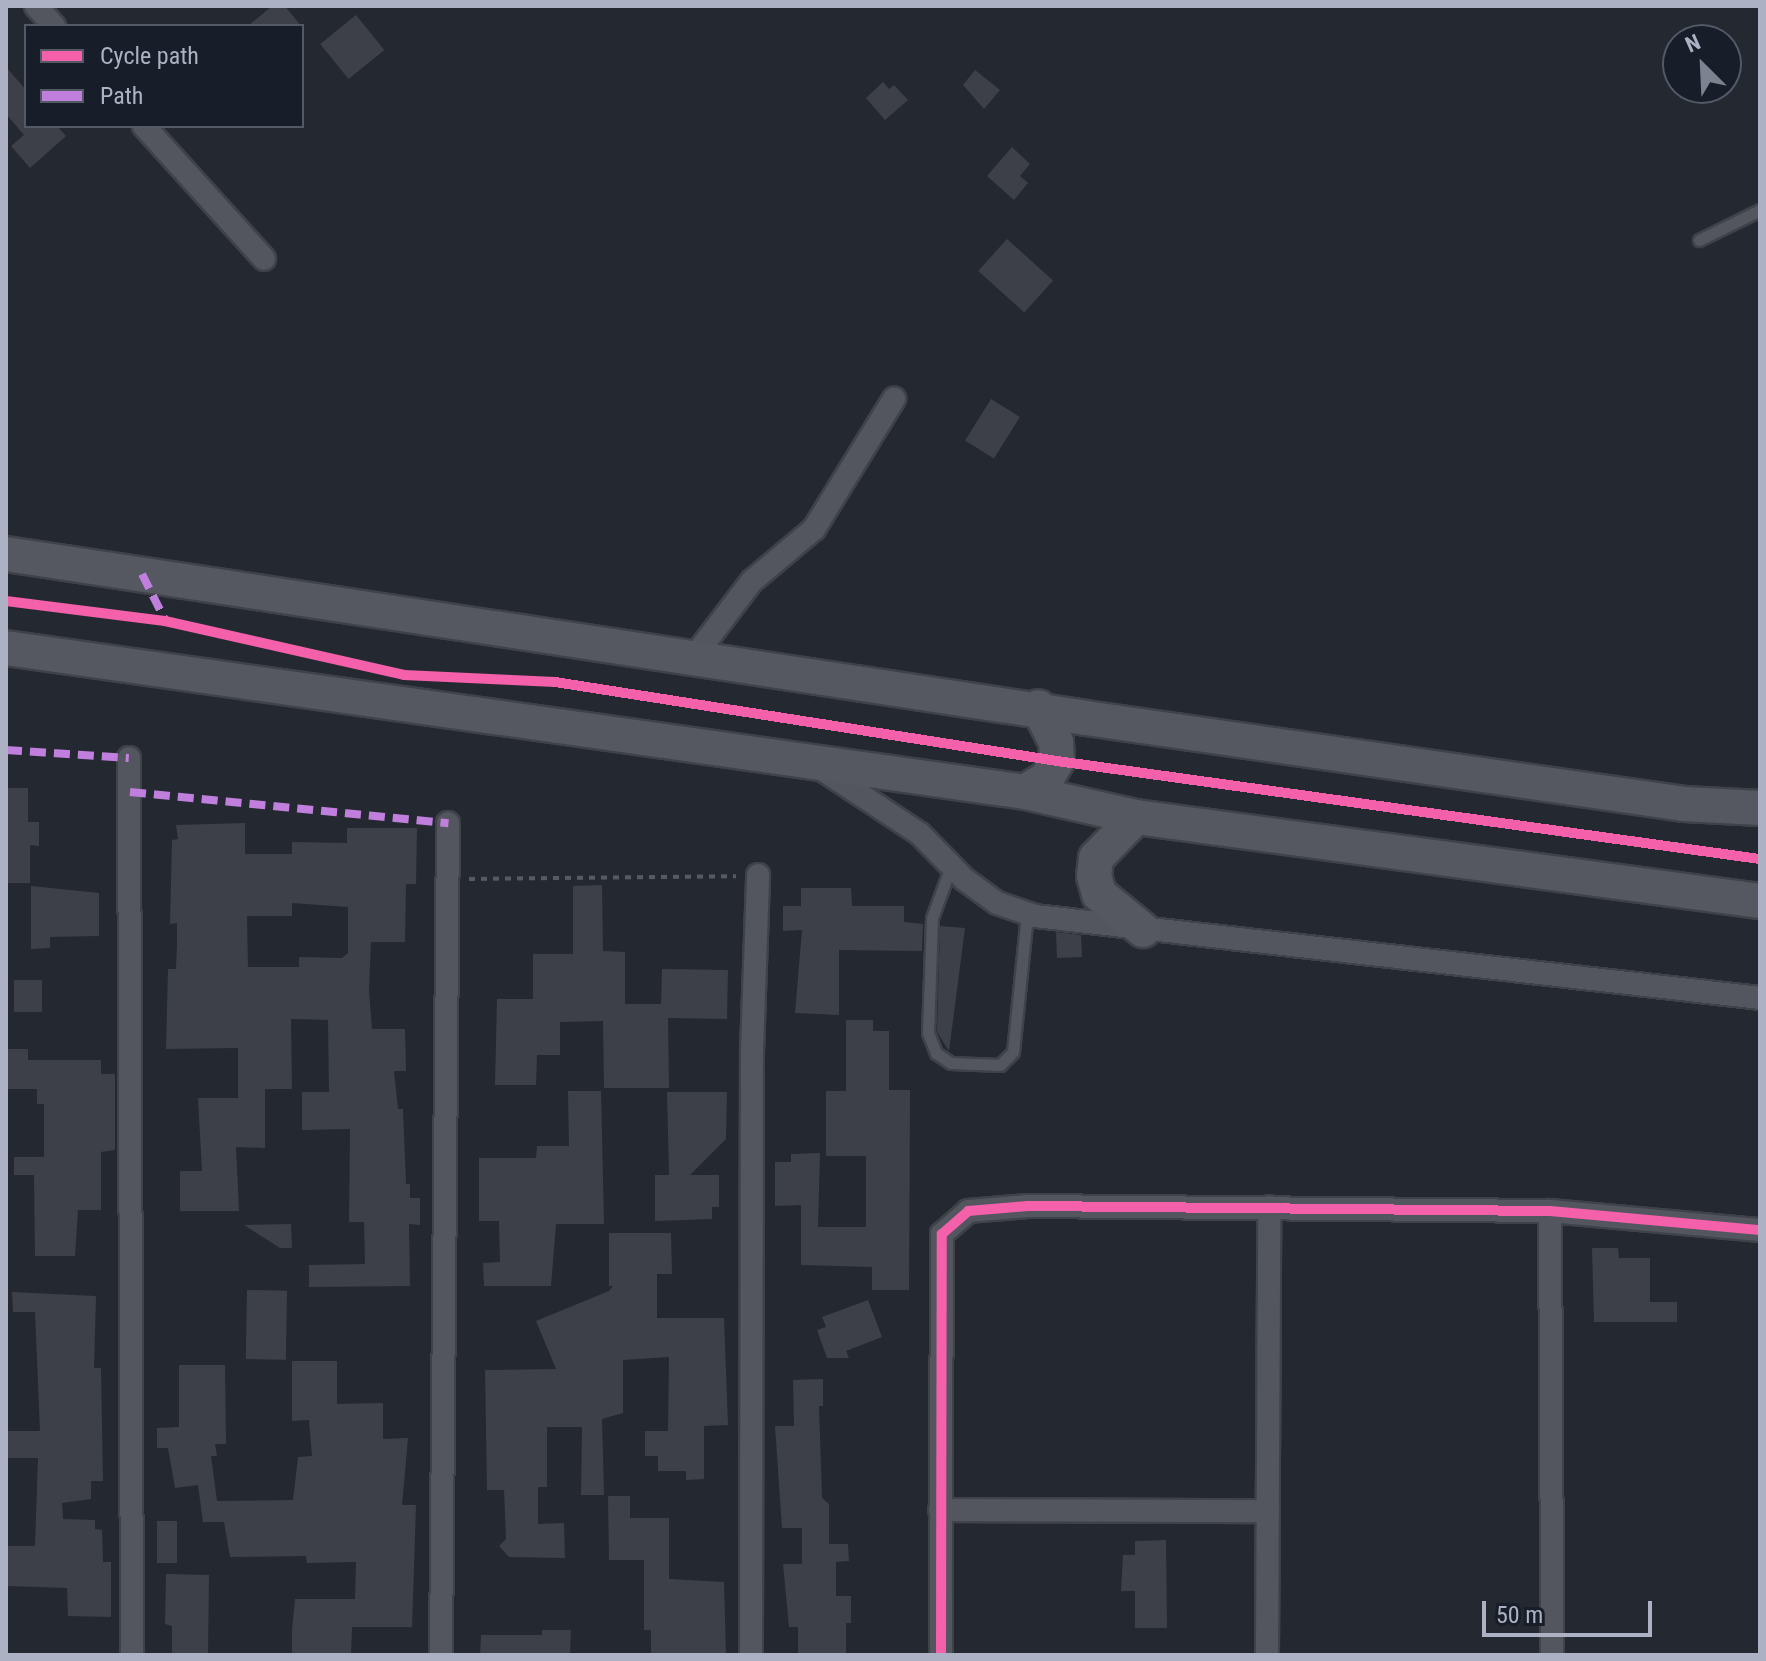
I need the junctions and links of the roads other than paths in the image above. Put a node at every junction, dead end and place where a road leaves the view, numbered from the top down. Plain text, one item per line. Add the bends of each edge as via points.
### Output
1 (36, 6) edge
2 (52, 24) edge
3 (146, 128) edge
4 (1760, 210) edge
5 (1699, 240) dead end
6 (264, 259) dead end
7 (894, 399) dead end
8 (6, 554) edge
9 (6, 648) edge
10 (694, 657) junction
11 (1038, 707) junction
12 (129, 758) dead end
13 (803, 759) junction
14 (1025, 792) junction
15 (1760, 808) edge
16 (1136, 817) junction
17 (448, 823) dead end
18 (951, 866) junction
19 (758, 875) road end
20 (1760, 901) edge
21 (1027, 914) junction
22 (1143, 930) junction
23 (1760, 998) edge
24 (1269, 1207) junction
25 (1550, 1211) junction
26 (1760, 1230) edge
27 (940, 1510) junction
28 (1268, 1511) junction
29 (132, 1655) edge
30 (441, 1655) edge
31 (751, 1655) edge
32 (941, 1655) edge
33 (1267, 1655) edge
34 (1552, 1655) edge

1 - 2 street
3 - 6 street
4 - 5 lane
7 - 10 street via 814,529 752,581
8 - 10 main road
9 - 13 main road
10 - 11 main road
11 - 14 main road via 1056,742 1057,761 1047,778
11 - 15 main road via 1684,804
12 - 29 street
13 - 14 main road
13 - 18 street via 870,796
14 - 16 main road
16 - 20 main road
16 - 22 main road via 1096,858 1094,876 1099,894
17 - 30 street
18 - 21 street via 997,903
18 - 21 lane via 932,918 928,1033 936,1053 951,1063 1000,1065 1013,1052
19 - 31 street via 752,1051
21 - 22 street
22 - 23 street
24 - 25 street
24 - 27 street via 994,1206 968,1211 947,1225 942,1234 939,1327
24 - 28 street
25 - 26 street
25 - 34 street
27 - 28 street
27 - 32 street
28 - 33 street

